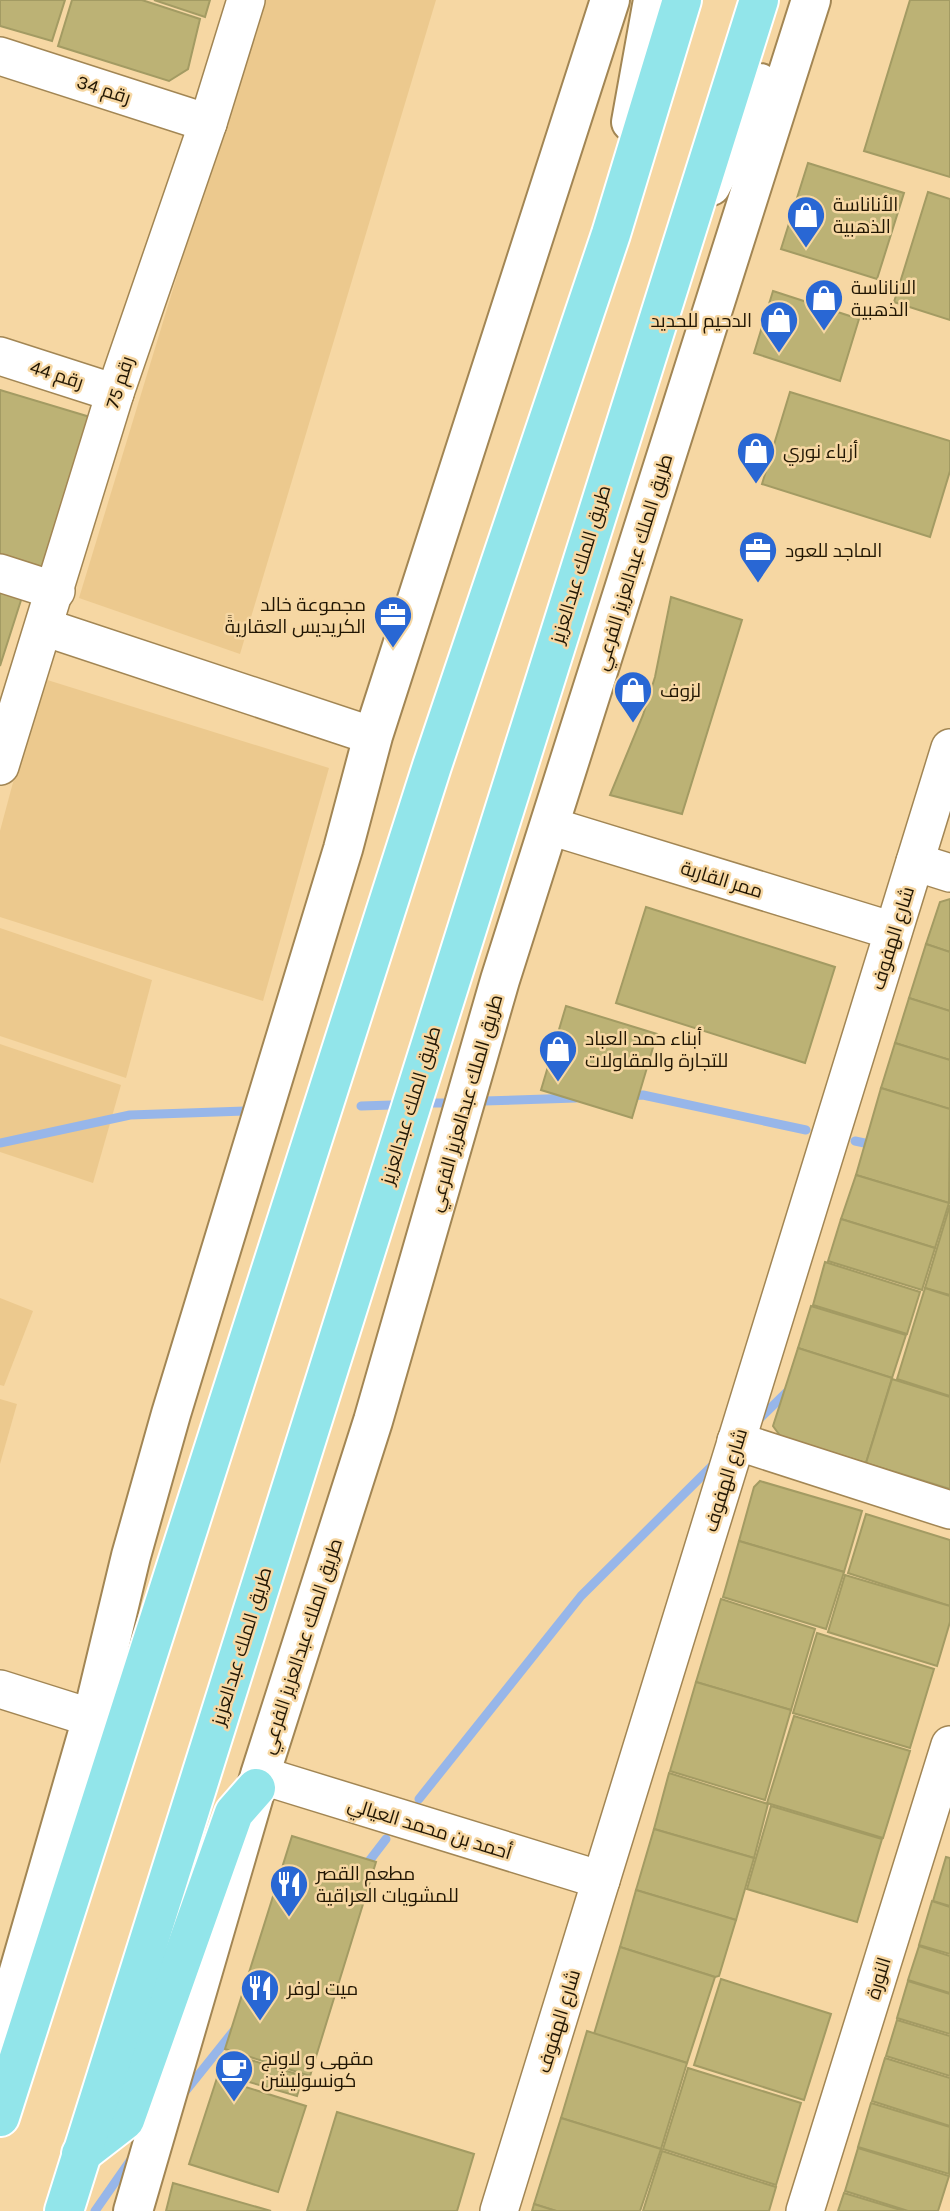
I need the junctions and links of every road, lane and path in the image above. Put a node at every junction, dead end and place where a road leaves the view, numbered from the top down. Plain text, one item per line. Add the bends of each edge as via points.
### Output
1 (246, 0) edge
2 (610, 0) edge
3 (653, 0) edge
4 (682, 0) edge
5 (759, 0) edge
6 (790, 0) edge
7 (811, 0) edge
8 (0, 56) edge
9 (208, 123) junction
10 (611, 234) junction
11 (680, 244) junction
12 (0, 356) edge
13 (115, 393) junction
14 (0, 573) edge
15 (56, 591) junction
16 (44, 627) junction
17 (373, 736) junction
18 (950, 748) edge
19 (0, 766) edge
20 (550, 826) junction
21 (915, 862) junction
22 (950, 873) edge
23 (893, 932) junction
24 (736, 1441) junction
25 (950, 1510) edge
26 (0, 1689) edge
27 (92, 1718) junction
28 (950, 1745) edge
29 (258, 1781) junction
30 (601, 1881) junction
31 (0, 1981) edge
32 (0, 2036) edge
33 (0, 2117) edge
34 (81, 2154) junction
35 (64, 2211) edge
36 (133, 2211) edge
37 (499, 2211) edge
38 (805, 2211) edge

1 - 9 street, رقم 75
2 - 17 main road
3 - 10 main road
4 - 10 main road
5 - 11 main road, طريق الملك عبدالعزيز
6 - 11 main road via 748,115
7 - 20 main road, طريق الملك عبدالعزيز الفرعي
8 - 9 street, رقم 34
9 - 13 street, رقم 75
10 - 33 main road via 432,766
11 - 34 main road, طريق الملك عبدالعزيز
12 - 13 street, رقم 44
13 - 15 street, رقم 75
14 - 15 street
15 - 16 street, رقم 75
16 - 17 street
16 - 19 street, رقم 75
17 - 27 main road via 343,849 171,1414
18 - 21 street, شارع الهفوف
20 - 23 street, ممر القاربة
20 - 29 main road, طريق الملك عبدالعزيز الفرعي via 500,980 373,1421
21 - 22 street
21 - 23 street, شارع الهفوف
23 - 24 street, شارع الهفوف
24 - 25 street
24 - 30 street, شارع الهفوف
26 - 27 street
27 - 31 main road via 68,1769
27 - 32 main road
28 - 38 street, النورة
29 - 30 street, أحمد بن محمد العيالي
29 - 34 main road via 234,1813 125,2120
29 - 36 main road, طريق الملك عبدالعزيز الفرعي
30 - 37 street, شارع الهفوف
34 - 35 main road, طريق الملك عبدالعزيز

